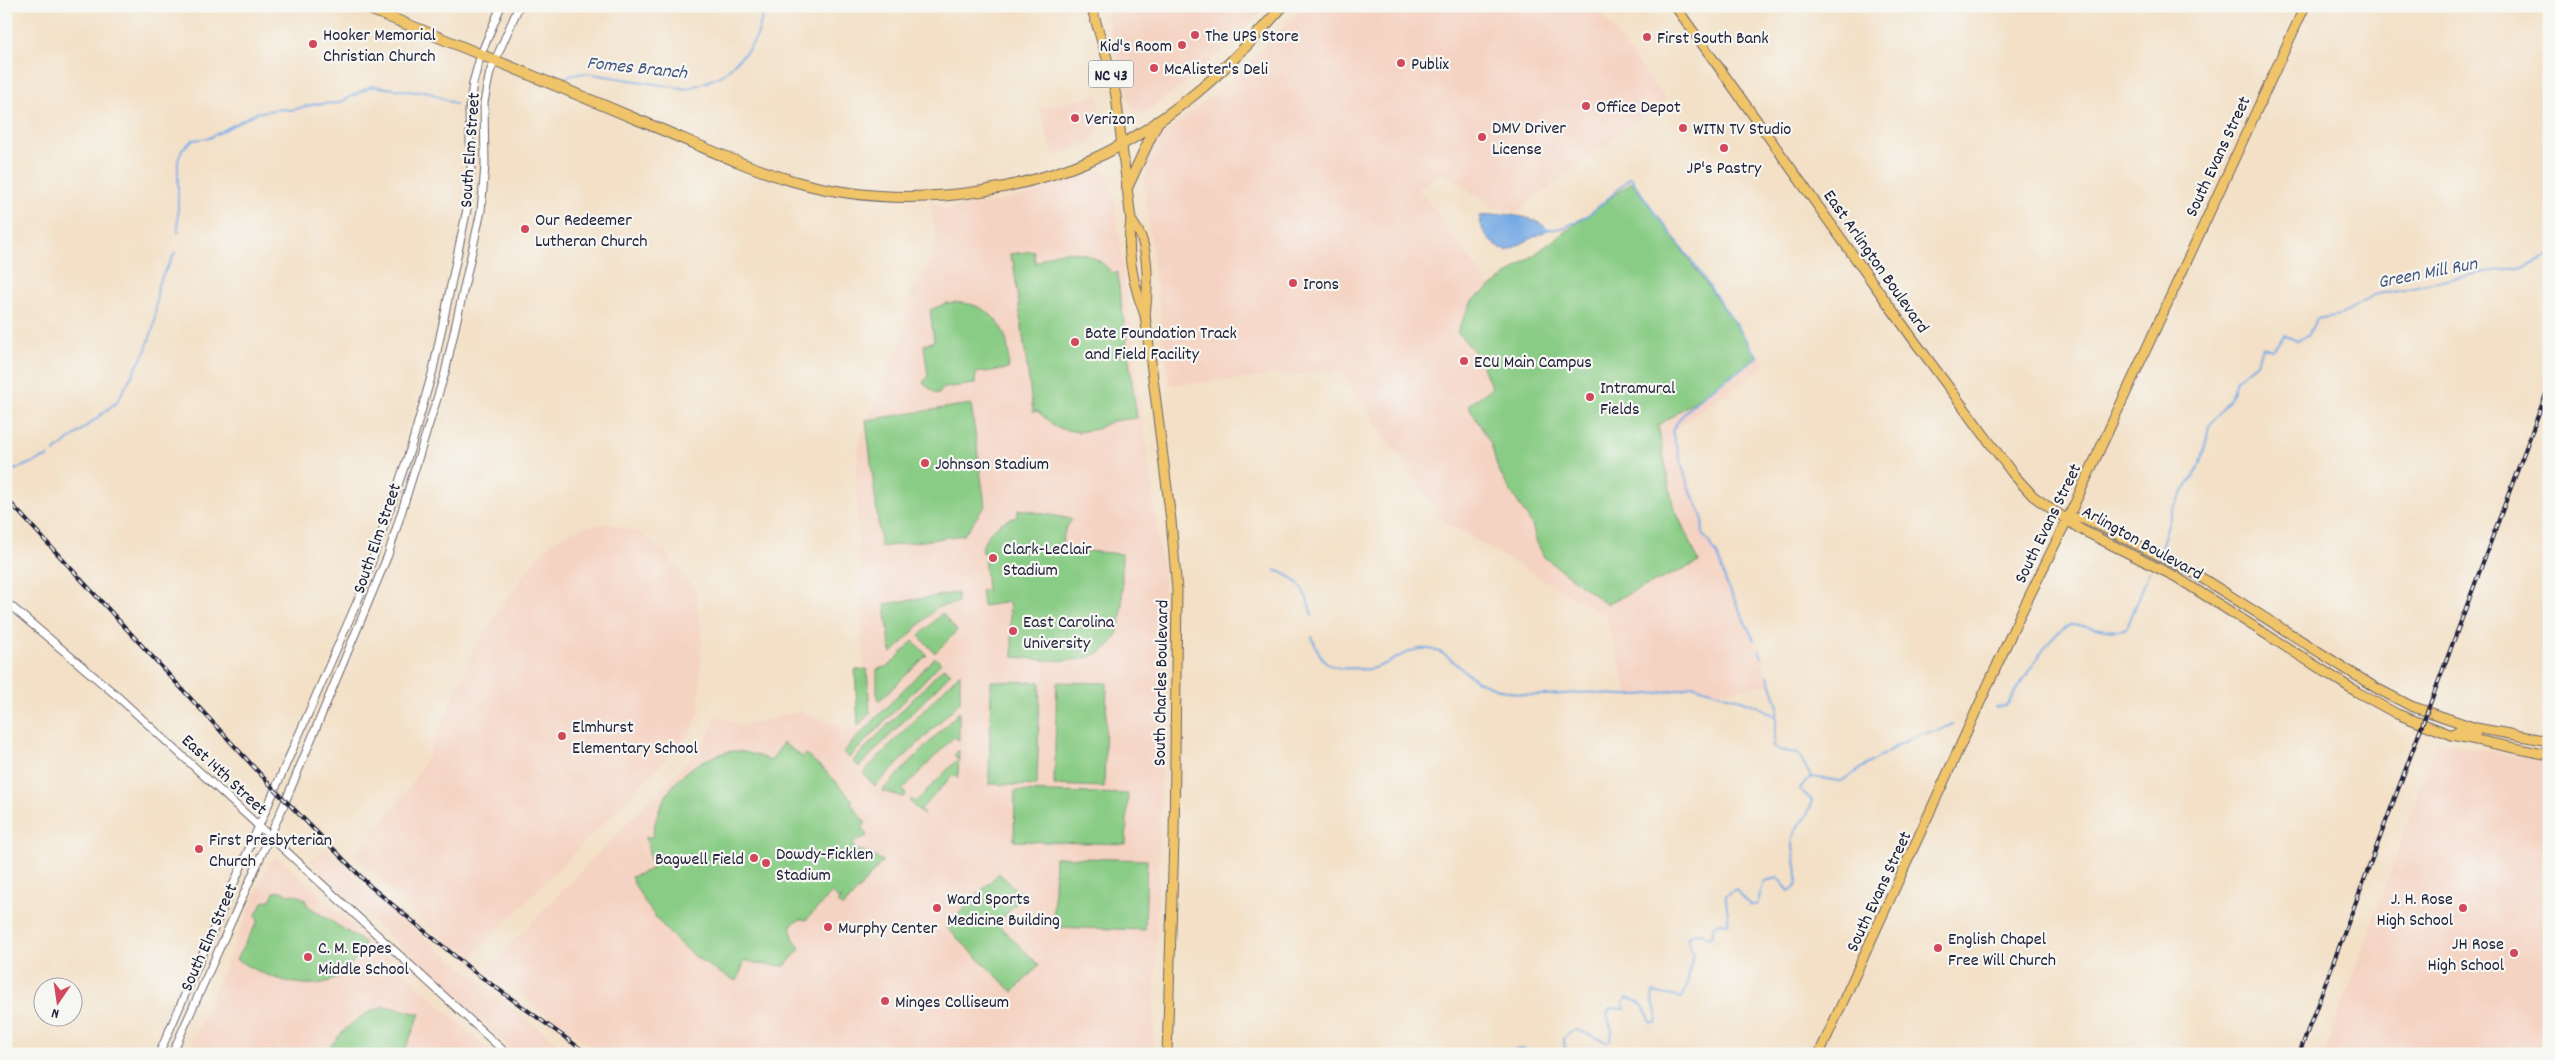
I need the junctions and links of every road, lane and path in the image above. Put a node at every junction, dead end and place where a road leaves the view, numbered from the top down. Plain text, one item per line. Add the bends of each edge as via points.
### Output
1 (362, 6) edge
2 (501, 6) edge
3 (519, 6) edge
4 (1090, 6) edge
5 (1283, 6) edge
6 (1675, 6) edge
7 (2305, 6) edge
8 (481, 54) junction
9 (495, 60) junction
10 (1158, 121) junction
11 (1121, 144) junction
12 (1127, 188) junction
13 (1131, 220) junction
14 (1145, 315) junction
15 (2068, 518) junction
16 (6, 602) edge
17 (2241, 602) junction
18 (2234, 613) junction
19 (2364, 681) junction
20 (2358, 692) junction
21 (2452, 735) junction
22 (2514, 735) junction
23 (2549, 742) edge
24 (2549, 755) edge
25 (258, 826) junction
26 (270, 836) junction
27 (222, 907) junction
28 (235, 913) junction
29 (190, 984) junction
30 (200, 988) junction
31 (159, 1054) edge
32 (172, 1054) edge
33 (507, 1054) edge
34 (1167, 1054) edge
35 (1819, 1054) edge

1 - 8 highway
2 - 8 street, South Elm Street
3 - 9 street, South Elm Street
4 - 11 main road, South Charles Boulevard / NC 43 via 1110,68
5 - 10 highway via 1216,76
6 - 15 main road, East Arlington Boulevard via 2013,474 2044,505
7 - 15 main road, South Evans Street
8 - 9 highway
8 - 25 street, South Elm Street via 468,111 471,168 466,209 433,370 411,447 362,593
9 - 11 highway via 758,170 835,191 916,197 980,191 1058,172
9 - 26 street, South Elm Street via 484,102 485,166 480,211 438,399 388,555
10 - 11 highway
10 - 12 highway
11 - 12 main road, South Charles Boulevard
12 - 13 main road, South Charles Boulevard
13 - 14 main road, South Charles Boulevard via 1128,239 1134,284
13 - 14 main road, South Charles Boulevard via 1141,237 1148,292
14 - 34 main road, South Charles Boulevard via 1178,597
15 - 17 main road, Arlington Boulevard via 2084,518 2194,573
15 - 18 main road, Arlington Boulevard via 2080,529 2150,562
15 - 35 main road, South Evans Street via 2021,613
16 - 25 street, East 14th Street via 116,695
17 - 18 main road
17 - 19 main road, Arlington Boulevard
18 - 20 main road, Arlington Boulevard
19 - 20 main road
19 - 22 main road, Arlington Boulevard via 2411,706 2450,721
20 - 21 main road, Arlington Boulevard via 2413,721
21 - 22 main road via 2459,730 2483,735
21 - 24 main road, Arlington Boulevard
22 - 23 main road, Arlington Boulevard
25 - 26 street, East 14th Street
25 - 27 street, South Elm Street
26 - 28 street, South Elm Street
26 - 33 street, East 14th Street
27 - 28 street
27 - 29 street, South Elm Street
28 - 30 street, South Elm Street
29 - 30 street
29 - 31 street, South Elm Street
30 - 32 street, South Elm Street

